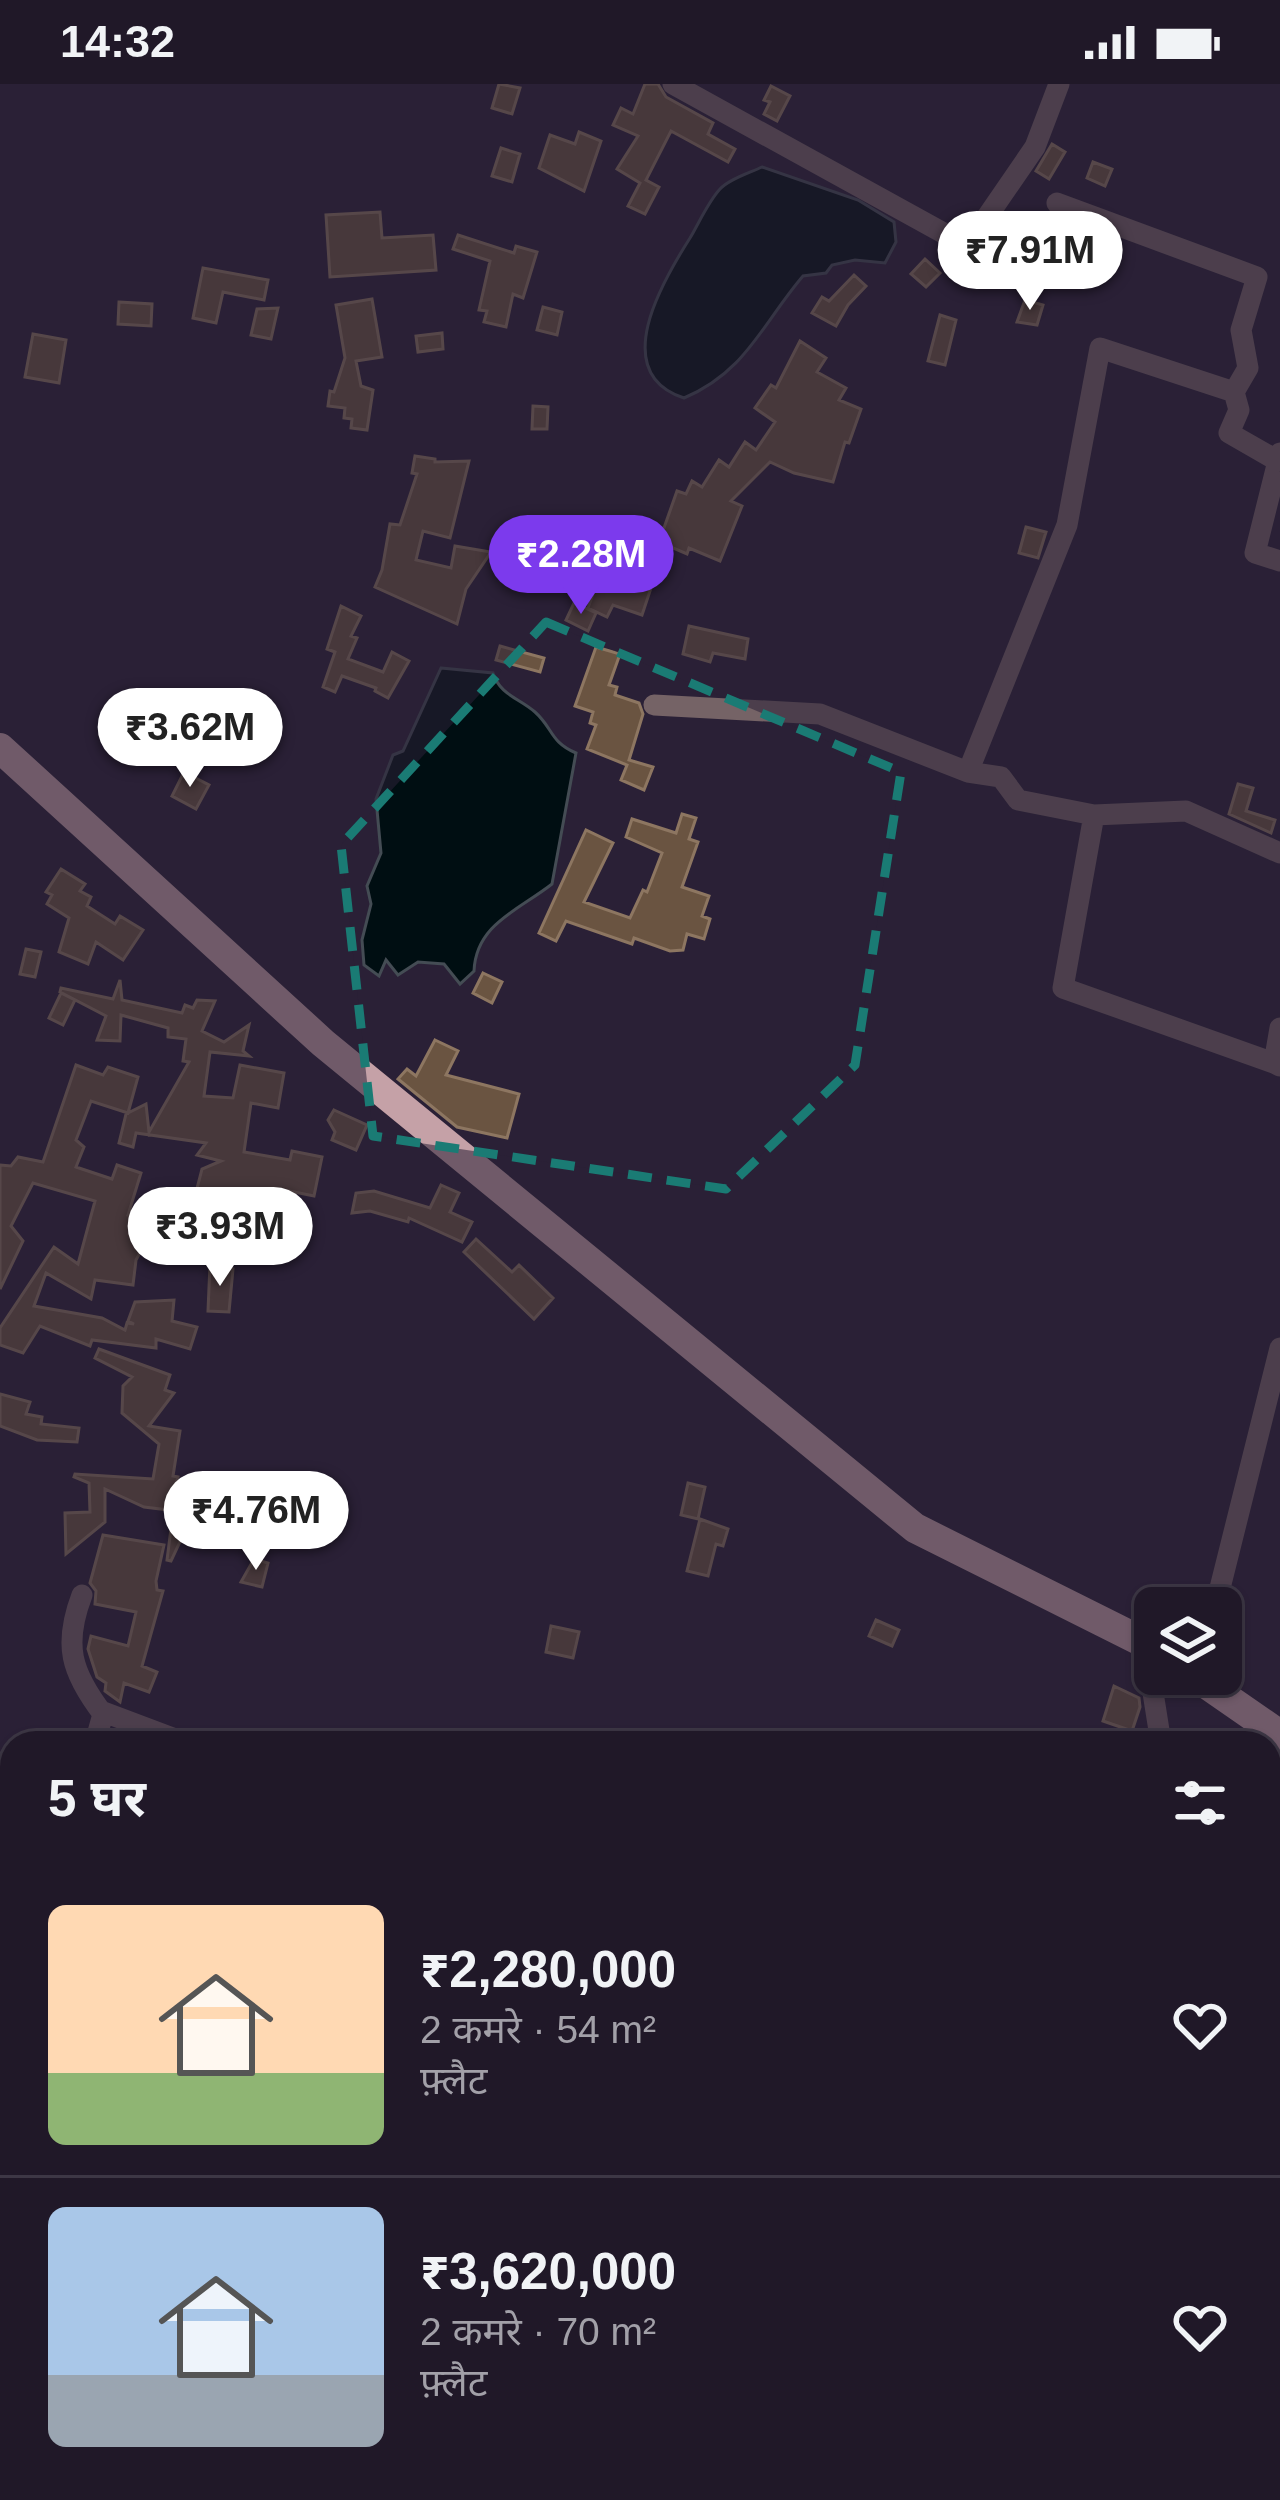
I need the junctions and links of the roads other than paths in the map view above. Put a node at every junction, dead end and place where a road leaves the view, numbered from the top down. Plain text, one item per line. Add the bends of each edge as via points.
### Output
1 (673, 84) edge
2 (1059, 84) edge
3 (1057, 203) dead end
4 (1234, 392) junction
5 (1279, 457) edge
6 (1280, 561) edge
7 (654, 705) dead end
8 (0, 748) edge
9 (968, 772) junction
10 (1094, 815) junction
11 (1280, 853) edge
12 (1280, 1028) edge
13 (1277, 1065) edge
14 (1280, 1348) edge
15 (1220, 1587) edge
16 (82, 1595) dead end
17 (1134, 1637) edge
18 (1156, 1695) edge
19 (1224, 1695) edge
20 (101, 1711) junction
21 (97, 1731) edge
22 (155, 1731) edge
23 (1160, 1731) edge
24 (1274, 1731) edge

1 - 2 street via 967,246 1035,147
3 - 4 street via 1257,277 1241,331 1249,368
4 - 5 street via 1239,410 1228,433
4 - 9 street via 1100,348 1067,525
5 - 6 street via 1256,553
7 - 9 street via 820,714
8 - 17 main road via 322,1043 915,1528
9 - 10 street via 1001,777 1018,800
10 - 11 street via 1186,811
10 - 13 street via 1063,988
12 - 13 street
14 - 15 street
16 - 20 street via 70,1626 77,1680
18 - 23 street
19 - 24 main road
20 - 21 street
20 - 22 street

